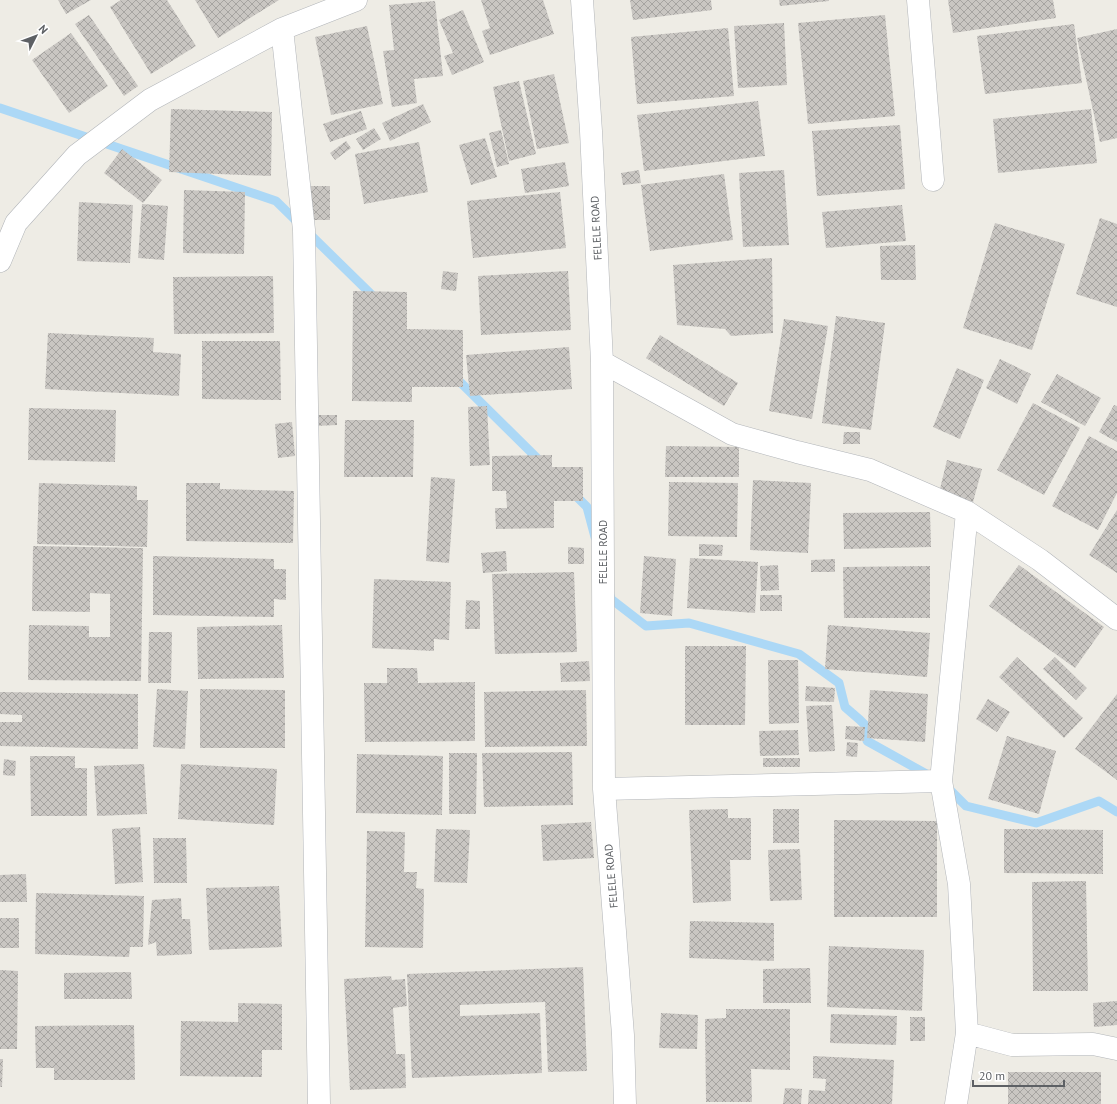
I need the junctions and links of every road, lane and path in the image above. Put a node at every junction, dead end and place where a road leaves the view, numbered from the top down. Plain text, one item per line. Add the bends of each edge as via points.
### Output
1 (356, 0) edge
2 (582, 0) edge
3 (918, 0) edge
4 (282, 29) junction
5 (933, 180) dead end
6 (0, 261) edge
7 (602, 362) junction
8 (967, 512) junction
9 (1117, 619) edge
10 (941, 782) junction
11 (604, 789) junction
12 (967, 1033) junction
13 (1117, 1049) edge
14 (319, 1104) edge
15 (625, 1104) edge
16 (956, 1104) edge

1 - 4 street
2 - 7 street, FELELE ROAD
3 - 5 street
4 - 6 street via 150,100 77,155 16,223
4 - 14 street via 304,230
7 - 8 street via 732,434 870,470
7 - 11 street, FELELE ROAD
8 - 9 street via 1040,560
8 - 10 street
10 - 11 street
10 - 12 street via 959,884
11 - 15 street, FELELE ROAD via 623,1035
12 - 13 street via 1012,1045 1092,1044
12 - 16 street

